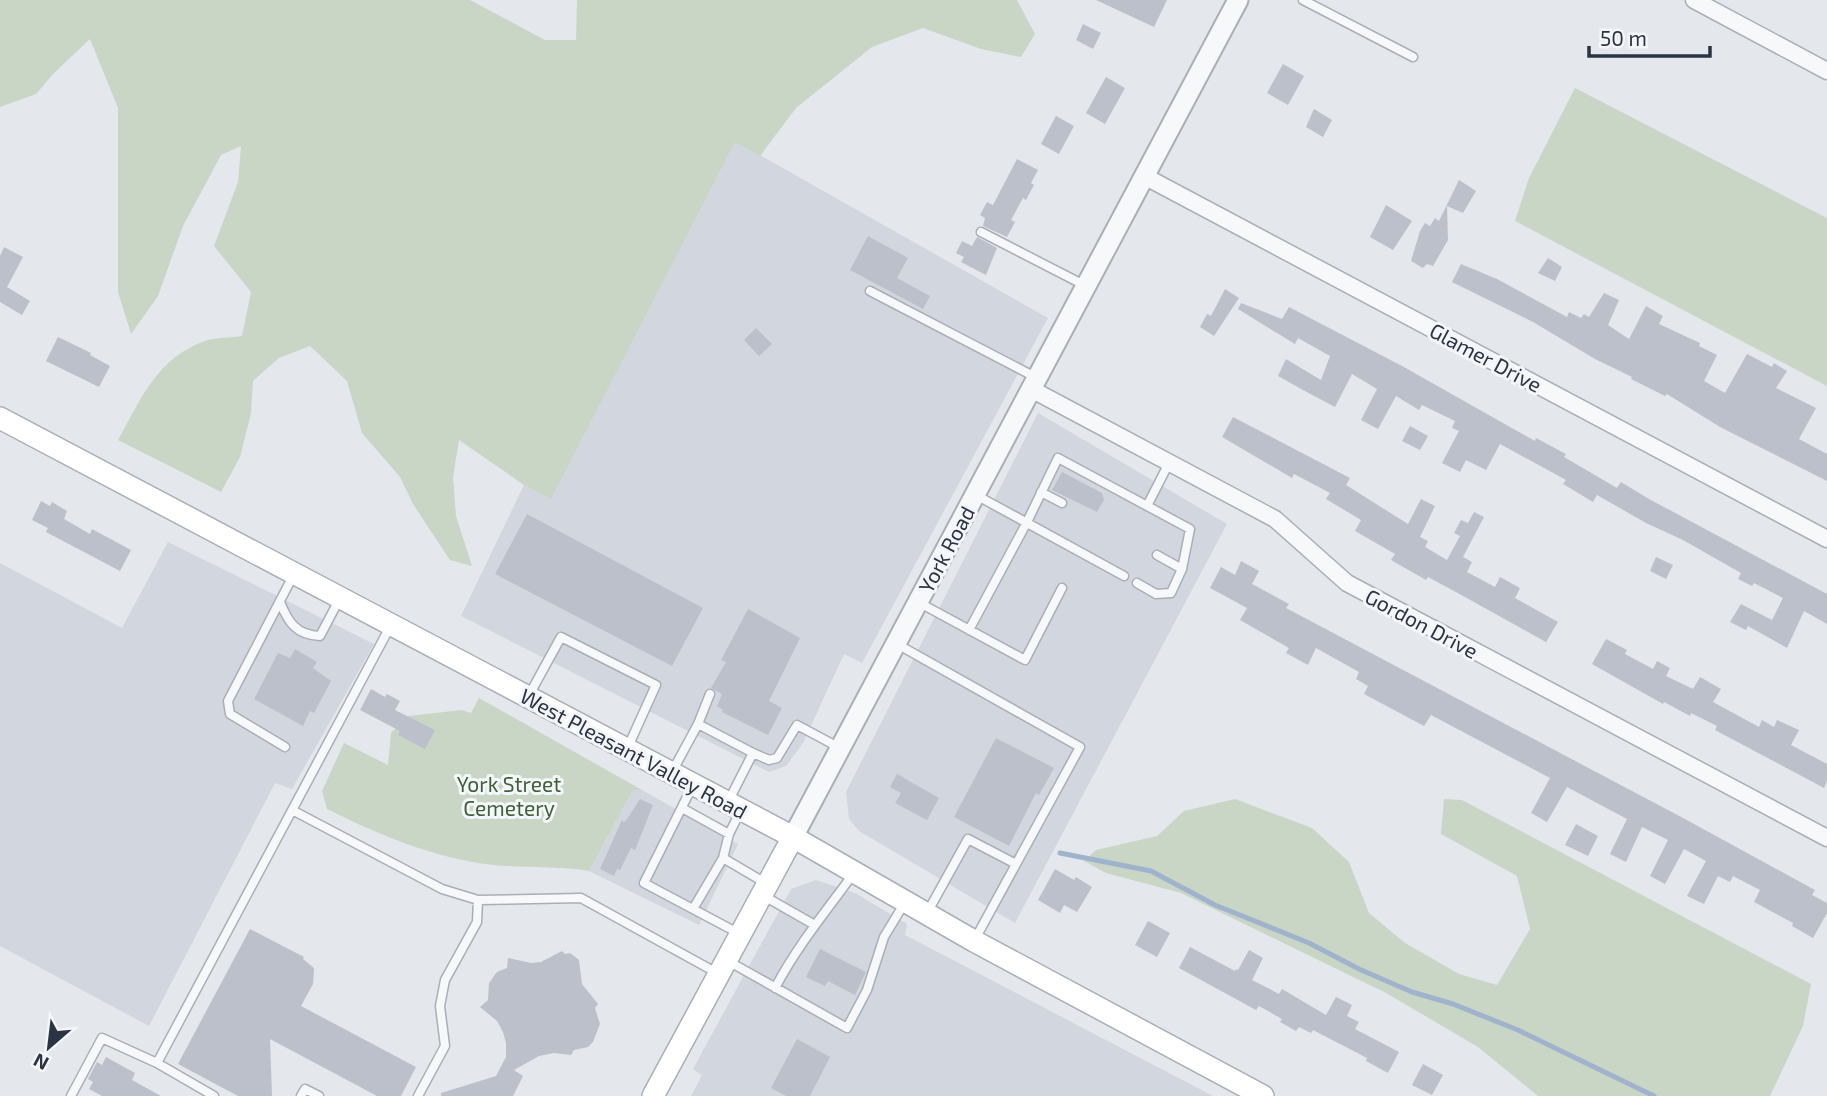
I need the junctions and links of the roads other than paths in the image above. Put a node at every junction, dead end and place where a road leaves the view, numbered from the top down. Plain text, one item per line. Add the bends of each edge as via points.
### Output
1 (1238, 0) edge
2 (1303, 0) edge
3 (1694, 0) edge
4 (1413, 57) dead end
5 (1827, 71) edge
6 (1144, 176) junction
7 (981, 232) dead end
8 (1086, 286) junction
9 (870, 290) dead end
10 (1034, 384) junction
11 (0, 418) edge
12 (1169, 463) junction
13 (1041, 492) junction
14 (975, 494) junction
15 (1062, 503) dead end
16 (1147, 506) junction
17 (1027, 522) junction
18 (1827, 538) edge
19 (1157, 555) dead end
20 (1182, 569) junction
21 (294, 574) junction
22 (1124, 576) dead end
23 (1137, 583) dead end
24 (1062, 588) dead end
25 (340, 598) junction
26 (280, 602) junction
27 (918, 602) junction
28 (391, 625) junction
29 (969, 629) junction
30 (896, 643) junction
31 (710, 694) dead end
32 (527, 697) junction
33 (698, 724) junction
34 (285, 747) dead end
35 (840, 748) junction
36 (627, 749) junction
37 (753, 753) junction
38 (671, 772) junction
39 (694, 784) junction
40 (735, 806) junction
41 (682, 808) junction
42 (292, 810) junction
43 (729, 834) junction
44 (793, 837) junction
45 (1827, 838) edge
46 (723, 858) junction
47 (1016, 864) junction
48 (854, 873) junction
49 (765, 889) junction
50 (478, 900) junction
51 (905, 901) junction
52 (693, 909) junction
53 (927, 913) junction
54 (813, 924) junction
55 (740, 934) junction
56 (974, 941) junction
57 (722, 967) junction
58 (775, 988) junction
59 (157, 1063) junction
60 (74, 1095) edge
61 (214, 1096) edge
62 (301, 1096) edge
63 (319, 1096) edge
64 (418, 1096) edge
65 (653, 1096) edge
66 (1263, 1096) edge

1 - 6 street, York Road
2 - 4 lane
3 - 5 street
6 - 8 street, York Road
6 - 18 street, Glamer Drive
7 - 8 lane
8 - 10 street, York Road
9 - 10 lane
10 - 12 street, Gordon Drive
10 - 14 street, York Road
11 - 21 main road, West Pleasant Valley Road
12 - 16 lane
12 - 45 street, Gordon Drive via 1275,519 1347,583
13 - 15 lane
13 - 16 lane via 1058,458
13 - 17 lane
14 - 17 lane
14 - 27 street, York Road
16 - 20 lane via 1190,529
17 - 22 lane
17 - 29 lane
19 - 20 lane
20 - 23 lane via 1171,593 1156,594
21 - 25 main road, West Pleasant Valley Road
21 - 26 lane
24 - 29 lane via 1025,660
25 - 26 lane via 320,636 297,630 288,622
25 - 28 main road, West Pleasant Valley Road
26 - 34 lane via 228,708 230,714
27 - 29 lane
27 - 30 street, York Road
28 - 32 main road, West Pleasant Valley Road
28 - 42 lane
30 - 35 street, York Road
30 - 47 lane via 1080,747
31 - 33 lane
32 - 36 main road, West Pleasant Valley Road
32 - 36 lane via 561,636 656,685
33 - 37 lane
33 - 38 lane
35 - 37 lane via 797,725 777,758 769,760
35 - 44 street, York Road
36 - 38 main road, West Pleasant Valley Road
37 - 40 lane
38 - 39 main road, West Pleasant Valley Road
39 - 40 main road, West Pleasant Valley Road
39 - 41 lane
40 - 43 lane
40 - 44 main road, West Pleasant Valley Road
41 - 43 lane
41 - 52 lane via 645,883
42 - 50 lane via 442,889
42 - 59 lane
43 - 46 lane
44 - 48 main road, West Pleasant Valley Road
44 - 49 main road, York Road
46 - 49 lane
46 - 52 lane
47 - 53 lane via 968,839
47 - 56 lane
48 - 51 main road, West Pleasant Valley Road
48 - 54 lane
49 - 54 lane
49 - 55 main road, York Road
50 - 57 lane via 580,898
50 - 64 lane via 477,922 445,980 440,1006 444,1046
51 - 53 main road, West Pleasant Valley Road
51 - 58 lane via 884,937 867,990 847,1028
52 - 55 lane
53 - 56 main road, West Pleasant Valley Road
54 - 58 lane
55 - 57 main road, York Road
56 - 66 main road, West Pleasant Valley Road
57 - 58 lane
57 - 65 main road, York Road
59 - 60 lane via 103,1038
59 - 61 lane
62 - 63 lane via 305,1089

